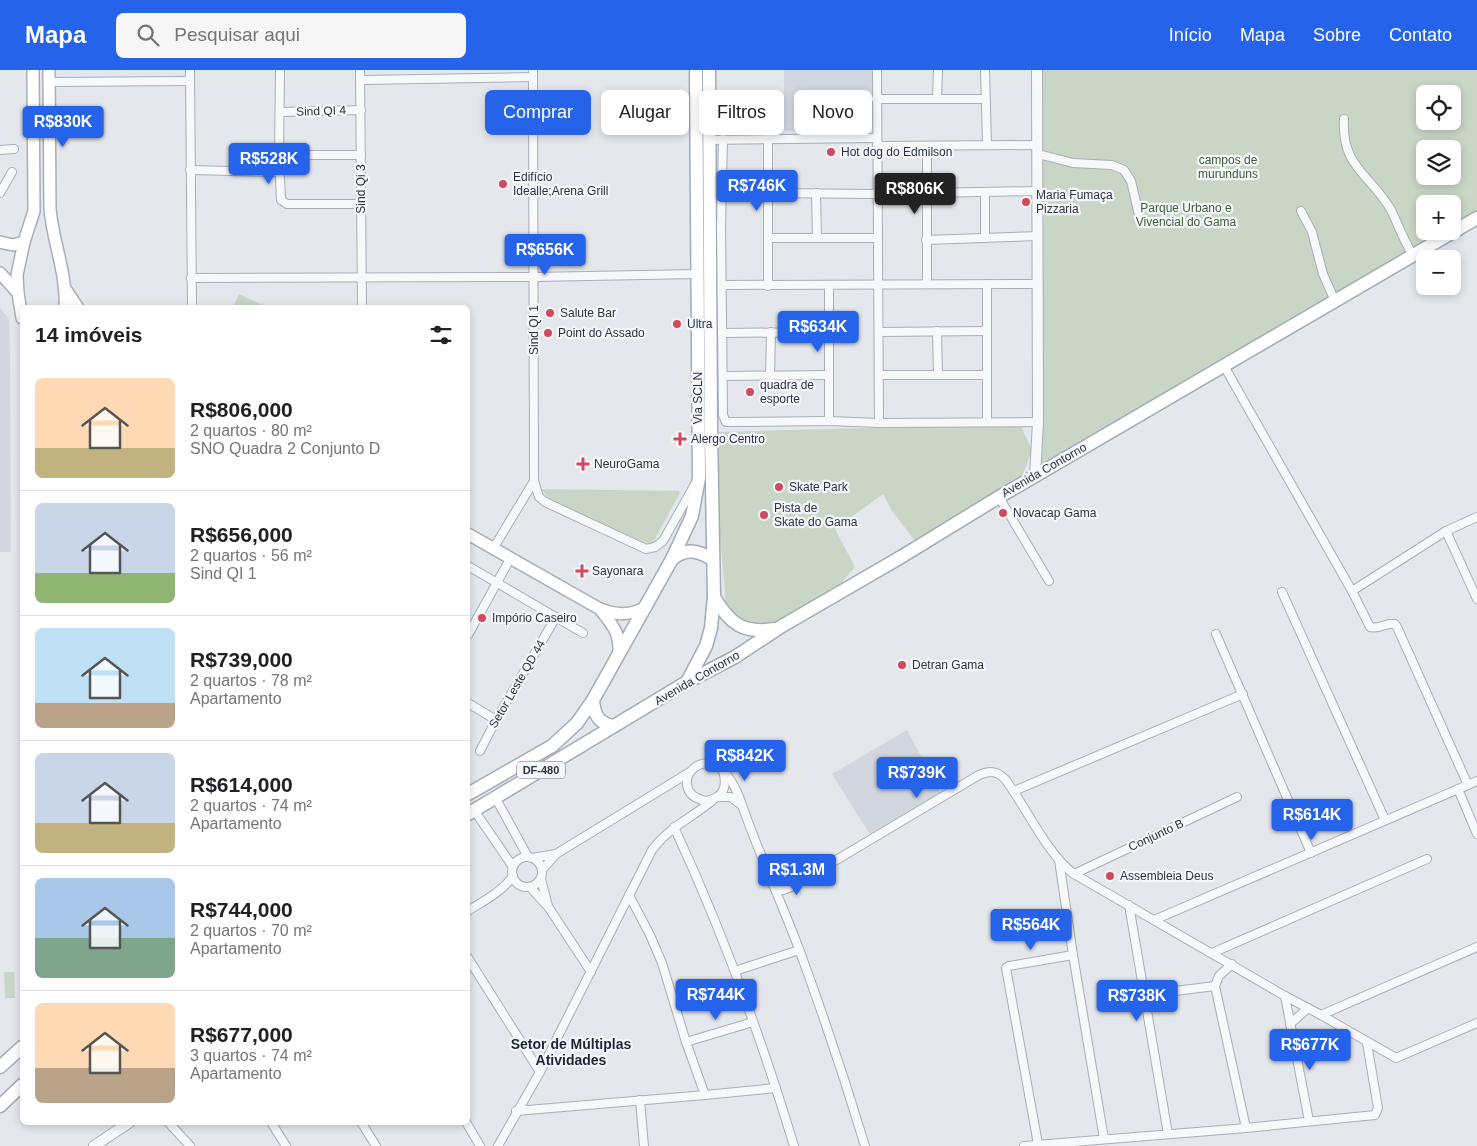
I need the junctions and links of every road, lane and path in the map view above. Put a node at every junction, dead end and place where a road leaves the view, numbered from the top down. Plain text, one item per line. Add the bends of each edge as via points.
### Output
1 (33, 70) edge
2 (190, 70) edge
3 (280, 70) edge
4 (360, 70) edge
5 (696, 70) edge
6 (709, 70) edge
7 (876, 70) edge
8 (938, 70) edge
9 (985, 70) edge
10 (1036, 70) edge
11 (533, 74) edge
12 (49, 76) edge
13 (361, 80) junction
14 (190, 81) junction
15 (876, 99) junction
16 (937, 99) junction
17 (986, 99) junction
18 (361, 110) junction
19 (280, 112) junction
20 (1344, 119) dead end
21 (768, 138) junction
22 (723, 139) junction
23 (709, 140) junction
24 (877, 142) junction
25 (987, 145) junction
26 (927, 146) junction
27 (14, 149) dead end
28 (1038, 149) junction
29 (0, 150) edge
30 (279, 155) junction
31 (360, 155) junction
32 (190, 170) junction
33 (12, 172) dead end
34 (279, 172) junction
35 (1038, 191) junction
36 (985, 192) junction
37 (0, 193) edge
38 (768, 193) junction
39 (816, 193) junction
40 (927, 193) junction
41 (877, 194) junction
42 (361, 204) junction
43 (1301, 211) dead end
44 (1139, 215) dead end
45 (1477, 218) edge
46 (30, 225) junction
47 (52, 227) junction
48 (1038, 236) junction
49 (768, 238) junction
50 (817, 238) junction
51 (878, 238) junction
52 (985, 238) junction
53 (926, 240) junction
54 (0, 242) edge
55 (24, 242) junction
56 (1414, 255) junction
57 (0, 273) edge
58 (697, 274) junction
59 (534, 276) junction
60 (191, 278) junction
61 (362, 278) junction
62 (878, 284) junction
63 (927, 284) junction
64 (987, 284) junction
65 (1038, 284) junction
66 (722, 285) junction
67 (829, 285) junction
68 (768, 286) junction
69 (66, 290) junction
70 (18, 292) junction
71 (1335, 301) junction
72 (20, 305) edge
73 (65, 305) edge
74 (76, 305) edge
75 (192, 305) edge
76 (362, 305) edge
77 (937, 330) junction
78 (987, 331) junction
79 (722, 332) junction
80 (771, 332) junction
81 (829, 332) junction
82 (879, 332) junction
83 (1224, 366) junction
84 (829, 375) junction
85 (879, 375) junction
86 (987, 375) junction
87 (723, 376) junction
88 (770, 376) junction
89 (938, 376) junction
90 (829, 420) junction
91 (988, 422) junction
92 (1038, 422) junction
93 (879, 423) junction
94 (704, 433) junction
95 (705, 451) junction
96 (1035, 476) junction
97 (698, 478) junction
98 (534, 481) junction
99 (999, 497) junction
100 (1477, 517) edge
101 (1446, 531) junction
102 (470, 535) edge
103 (494, 549) junction
104 (510, 559) junction
105 (672, 559) junction
106 (712, 559) junction
107 (470, 567) edge
108 (1049, 581) dead end
109 (496, 583) junction
110 (1352, 591) junction
111 (1282, 592) dead end
112 (714, 597) junction
113 (1477, 599) edge
114 (646, 607) junction
115 (600, 610) junction
116 (556, 617) junction
117 (780, 628) junction
118 (470, 631) edge
119 (584, 633) dead end
120 (1216, 634) dead end
121 (619, 654) junction
122 (688, 682) junction
123 (1242, 694) junction
124 (593, 700) junction
125 (470, 704) edge
126 (496, 720) junction
127 (614, 726) junction
128 (480, 750) dead end
129 (723, 771) junction
130 (690, 772) junction
131 (1477, 781) edge
132 (672, 783) junction
133 (1468, 785) junction
134 (1458, 789) junction
135 (1014, 791) junction
136 (470, 793) edge
137 (691, 794) junction
138 (495, 797) junction
139 (1237, 797) dead end
140 (715, 799) junction
141 (743, 808) junction
142 (471, 812) edge
143 (684, 820) junction
144 (1385, 820) junction
145 (674, 827) junction
146 (1477, 834) edge
147 (1312, 853) junction
148 (556, 854) junction
149 (530, 858) junction
150 (1427, 859) dead end
151 (1059, 860) junction
152 (513, 867) junction
153 (766, 867) junction
154 (542, 870) junction
155 (814, 874) junction
156 (1074, 874) junction
157 (513, 876) junction
158 (541, 879) junction
159 (521, 886) junction
160 (530, 887) junction
161 (776, 890) junction
162 (629, 895) junction
163 (491, 896) junction
164 (1129, 905) junction
165 (549, 908) junction
166 (470, 910) edge
167 (1154, 920) junction
168 (1477, 948) edge
169 (799, 950) junction
170 (1212, 953) junction
171 (1073, 955) junction
172 (470, 961) edge
173 (1232, 964) junction
174 (735, 971) junction
175 (591, 972) junction
176 (1215, 986) junction
177 (1143, 995) junction
178 (1284, 996) junction
179 (1308, 1008) junction
180 (1321, 1015) junction
181 (753, 1022) junction
182 (1477, 1023) edge
183 (1290, 1024) junction
184 (686, 1042) junction
185 (1366, 1043) junction
186 (20, 1049) edge
187 (0, 1067) edge
188 (540, 1072) junction
189 (20, 1087) edge
190 (776, 1088) junction
191 (705, 1095) junction
192 (640, 1100) junction
193 (0, 1106) edge
194 (516, 1111) junction
195 (1309, 1121) junction
196 (126, 1125) edge
197 (171, 1125) edge
198 (273, 1125) edge
199 (363, 1125) edge
200 (468, 1125) edge
201 (1246, 1128) junction
202 (1168, 1134) junction
203 (1104, 1139) junction
204 (1038, 1144) junction
205 (94, 1146) edge
206 (190, 1146) edge
207 (286, 1146) edge
208 (376, 1146) edge
209 (480, 1146) edge
210 (498, 1146) edge
211 (644, 1146) edge
212 (794, 1146) edge
213 (865, 1146) edge
214 (1024, 1146) edge

1 - 46 main road via 34,211
2 - 14 street
3 - 19 street, Sind QI 4
4 - 13 street, Sind Qi 3
5 - 58 main road, Via SCLN
6 - 23 main road, Via SCLN
7 - 15 street
8 - 16 street
9 - 17 street
10 - 28 street
11 - 13 street
11 - 59 street, Sind QI 1
12 - 14 street
12 - 47 main road
13 - 18 street, Sind Qi 3
14 - 32 street
15 - 16 street
15 - 24 street
16 - 17 street
17 - 25 street
18 - 19 street, Sind QI 4
18 - 31 street, Sind Qi 3
19 - 30 street, Sind QI 4
20 - 56 street via 1345,140 1352,161 1379,193
21 - 22 street
21 - 24 street
21 - 38 street
22 - 23 street
22 - 66 street
23 - 94 main road, Via SCLN
24 - 26 street
24 - 41 street
25 - 26 street
25 - 28 street
26 - 40 street
27 - 29 street
28 - 35 street
28 - 44 street via 1073,162 1112,165 1124,170 1131,181
30 - 31 street
30 - 34 street, Sind QI 4
31 - 42 street, Sind Qi 3
32 - 34 street
32 - 60 street
33 - 37 street
34 - 42 street, Sind QI 4 via 283,203
35 - 36 street
35 - 48 street
36 - 40 street
36 - 52 street
38 - 39 street
38 - 49 street
39 - 41 street
39 - 50 street
40 - 53 street
41 - 51 street
42 - 61 street, Sind Qi 3
43 - 71 street via 1312,232 1322,274
45 - 56 main road, Avenida Contorno
46 - 47 main road via 38,223
46 - 55 main road
47 - 69 main road
48 - 52 street
48 - 65 street
49 - 50 street
49 - 68 street
50 - 51 street
51 - 62 street
52 - 53 street
53 - 63 street
54 - 55 main road
55 - 70 main road via 17,275
56 - 71 main road, Avenida Contorno
57 - 70 main road
58 - 59 street
58 - 94 main road, Via SCLN
59 - 61 street
59 - 98 street, Sind QI 1
60 - 61 street
60 - 75 street
61 - 76 street, Sind Qi 3
62 - 63 street
62 - 67 street
62 - 82 street
63 - 64 street
64 - 65 street
64 - 78 street
65 - 92 street
66 - 68 street
66 - 79 street
67 - 68 street
67 - 81 street
69 - 73 main road
69 - 74 main road
70 - 72 main road
71 - 83 main road, Avenida Contorno
77 - 78 street
77 - 82 street
77 - 89 street
78 - 86 street
79 - 80 street
79 - 87 street
80 - 81 street
80 - 88 street
81 - 84 street
82 - 85 street
83 - 96 main road, Avenida Contorno
83 - 110 street
84 - 88 street
84 - 90 street
85 - 89 street
85 - 93 street
86 - 89 street
86 - 91 street
87 - 88 street
87 - 90 street via 723,415 729,423
90 - 93 street
91 - 92 street
91 - 93 street
92 - 96 street
94 - 95 main road, Via SCLN
95 - 97 main road, Via SCLN
95 - 106 main road, Via SCLN
96 - 99 main road, Avenida Contorno
97 - 98 street via 662,541 655,547 646,548 545,502 539,497
97 - 105 main road, Via SCLN via 692,516
98 - 103 street
99 - 108 street
99 - 117 main road, Avenida Contorno
100 - 101 street
101 - 110 street
101 - 113 street
102 - 103 main road
103 - 104 main road
104 - 109 street
104 - 115 main road
105 - 106 main road via 688,551 700,552
105 - 114 main road, Via SCLN
106 - 112 main road, Via SCLN
107 - 109 street
109 - 116 street
109 - 118 street
110 - 133 street via 1370,627 1390,623 1397,627
111 - 144 street
112 - 117 main road via 726,615 741,628
112 - 122 main road, Via SCLN via 706,646
114 - 115 main road via 623,614
114 - 121 main road, Via SCLN
115 - 121 main road via 619,637
116 - 119 street
116 - 126 street, Setor Leste QD 44
117 - 122 main road, Avenida Contorno
120 - 123 street
121 - 124 main road, Via SCLN
122 - 127 main road, Avenida Contorno
123 - 135 street
123 - 147 street
124 - 127 main road via 597,718
124 - 136 main road, DF-480 via 577,723 552,746
125 - 126 street
126 - 128 street, Setor Leste QD 44
127 - 138 main road, DF-480
129 - 130 street via 708,763 695,766
129 - 140 street via 724,790
129 - 141 street via 734,785
130 - 132 street
130 - 137 street
131 - 133 street
132 - 137 street
132 - 148 street
133 - 134 street
134 - 144 street
134 - 146 street
135 - 151 street
135 - 155 street via 1000,774 985,772
137 - 140 street via 705,801
137 - 143 street via 692,807
138 - 142 main road, DF-480
138 - 149 street
139 - 156 street, Conjunto B
140 - 141 street via 731,797
140 - 143 street
141 - 153 street
142 - 152 street
143 - 145 street
144 - 147 street
145 - 162 street via 652,850
145 - 174 street
147 - 167 street
148 - 149 street
148 - 154 street
149 - 152 street via 522,858
149 - 154 street via 539,863
150 - 170 street
151 - 156 street
151 - 171 street
152 - 157 street
153 - 155 street via 782,875
153 - 161 street
154 - 158 street
155 - 161 street via 787,889
156 - 164 street
157 - 159 street
157 - 163 street
158 - 160 street
158 - 165 street
159 - 160 street
159 - 163 street
160 - 165 street
161 - 169 street
162 - 175 street
162 - 184 street via 656,948
163 - 166 street
164 - 167 street
164 - 177 street
165 - 175 street
167 - 170 street
168 - 180 street
169 - 174 street
169 - 213 street
170 - 173 street
171 - 203 street
171 - 204 street via 1006,968
172 - 188 street
173 - 176 street via 1219,976
173 - 178 street
174 - 181 street
175 - 188 street
176 - 177 street
176 - 201 street
177 - 202 street
178 - 179 street
178 - 183 street
179 - 180 street
179 - 183 street
180 - 185 street
181 - 184 street
181 - 190 street
182 - 185 street via 1396,1058
183 - 195 street
184 - 191 street
185 - 195 street via 1377,1113
186 - 187 main road
188 - 194 street
189 - 193 main road
190 - 191 street
190 - 212 street
191 - 192 street
192 - 194 street
192 - 211 street
194 - 210 street
195 - 201 street
196 - 205 street
197 - 206 street
198 - 207 street
199 - 208 street
200 - 209 street
201 - 202 street
202 - 203 street
203 - 204 street
204 - 214 street

